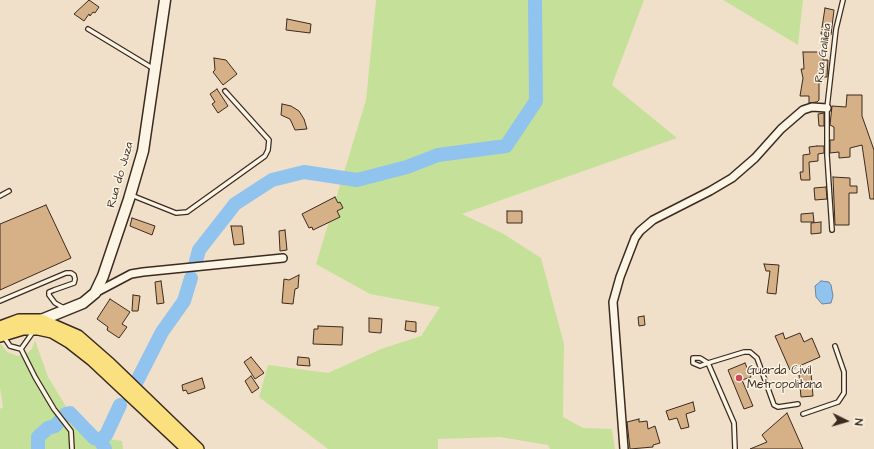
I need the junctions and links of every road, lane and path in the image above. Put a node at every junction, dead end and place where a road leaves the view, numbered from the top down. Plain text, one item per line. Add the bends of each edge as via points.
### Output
1 (165, 0) edge
2 (843, 0) edge
3 (88, 29) dead end
4 (154, 69) junction
5 (225, 91) dead end
6 (827, 108) junction
7 (9, 191) dead end
8 (130, 195) junction
9 (0, 196) edge
10 (832, 230) dead end
11 (283, 258) dead end
12 (95, 293) junction
13 (0, 301) edge
14 (67, 310) junction
15 (41, 320) junction
16 (34, 329) junction
17 (1, 332) edge
18 (835, 346) dead end
19 (21, 349) junction
20 (798, 404) dead end
21 (802, 414) dead end
22 (72, 449) edge
23 (187, 449) edge
24 (198, 449) edge
25 (624, 449) edge
26 (736, 449) edge

1 - 4 street, Rua do Juza
2 - 6 lane, Rua Galileia via 836,29
3 - 4 lane
4 - 8 street, Rua do Juza via 147,128
5 - 8 lane via 269,140 266,156 187,212 176,213
6 - 10 lane, Rua Galileia
6 - 25 street via 812,107 803,110 732,178 653,220 640,230 625,264 613,302
7 - 9 lane
8 - 12 street, Rua do Juza
11 - 12 street via 131,274
12 - 14 street, Rua do Juza via 83,303
13 - 14 lane via 70,273 74,275 74,283 49,292 55,303
14 - 15 street, Rua do Juza
15 - 16 main road
15 - 17 main road via 18,320
15 - 24 main road via 67,330 85,342
16 - 17 main road
16 - 19 lane
16 - 23 main road via 52,332 78,348
17 - 19 lane via 10,346
18 - 21 lane via 844,372 844,392 838,402
19 - 22 lane via 54,409 71,431
20 - 26 lane via 782,407 774,405 757,358 750,352 708,363 734,423

